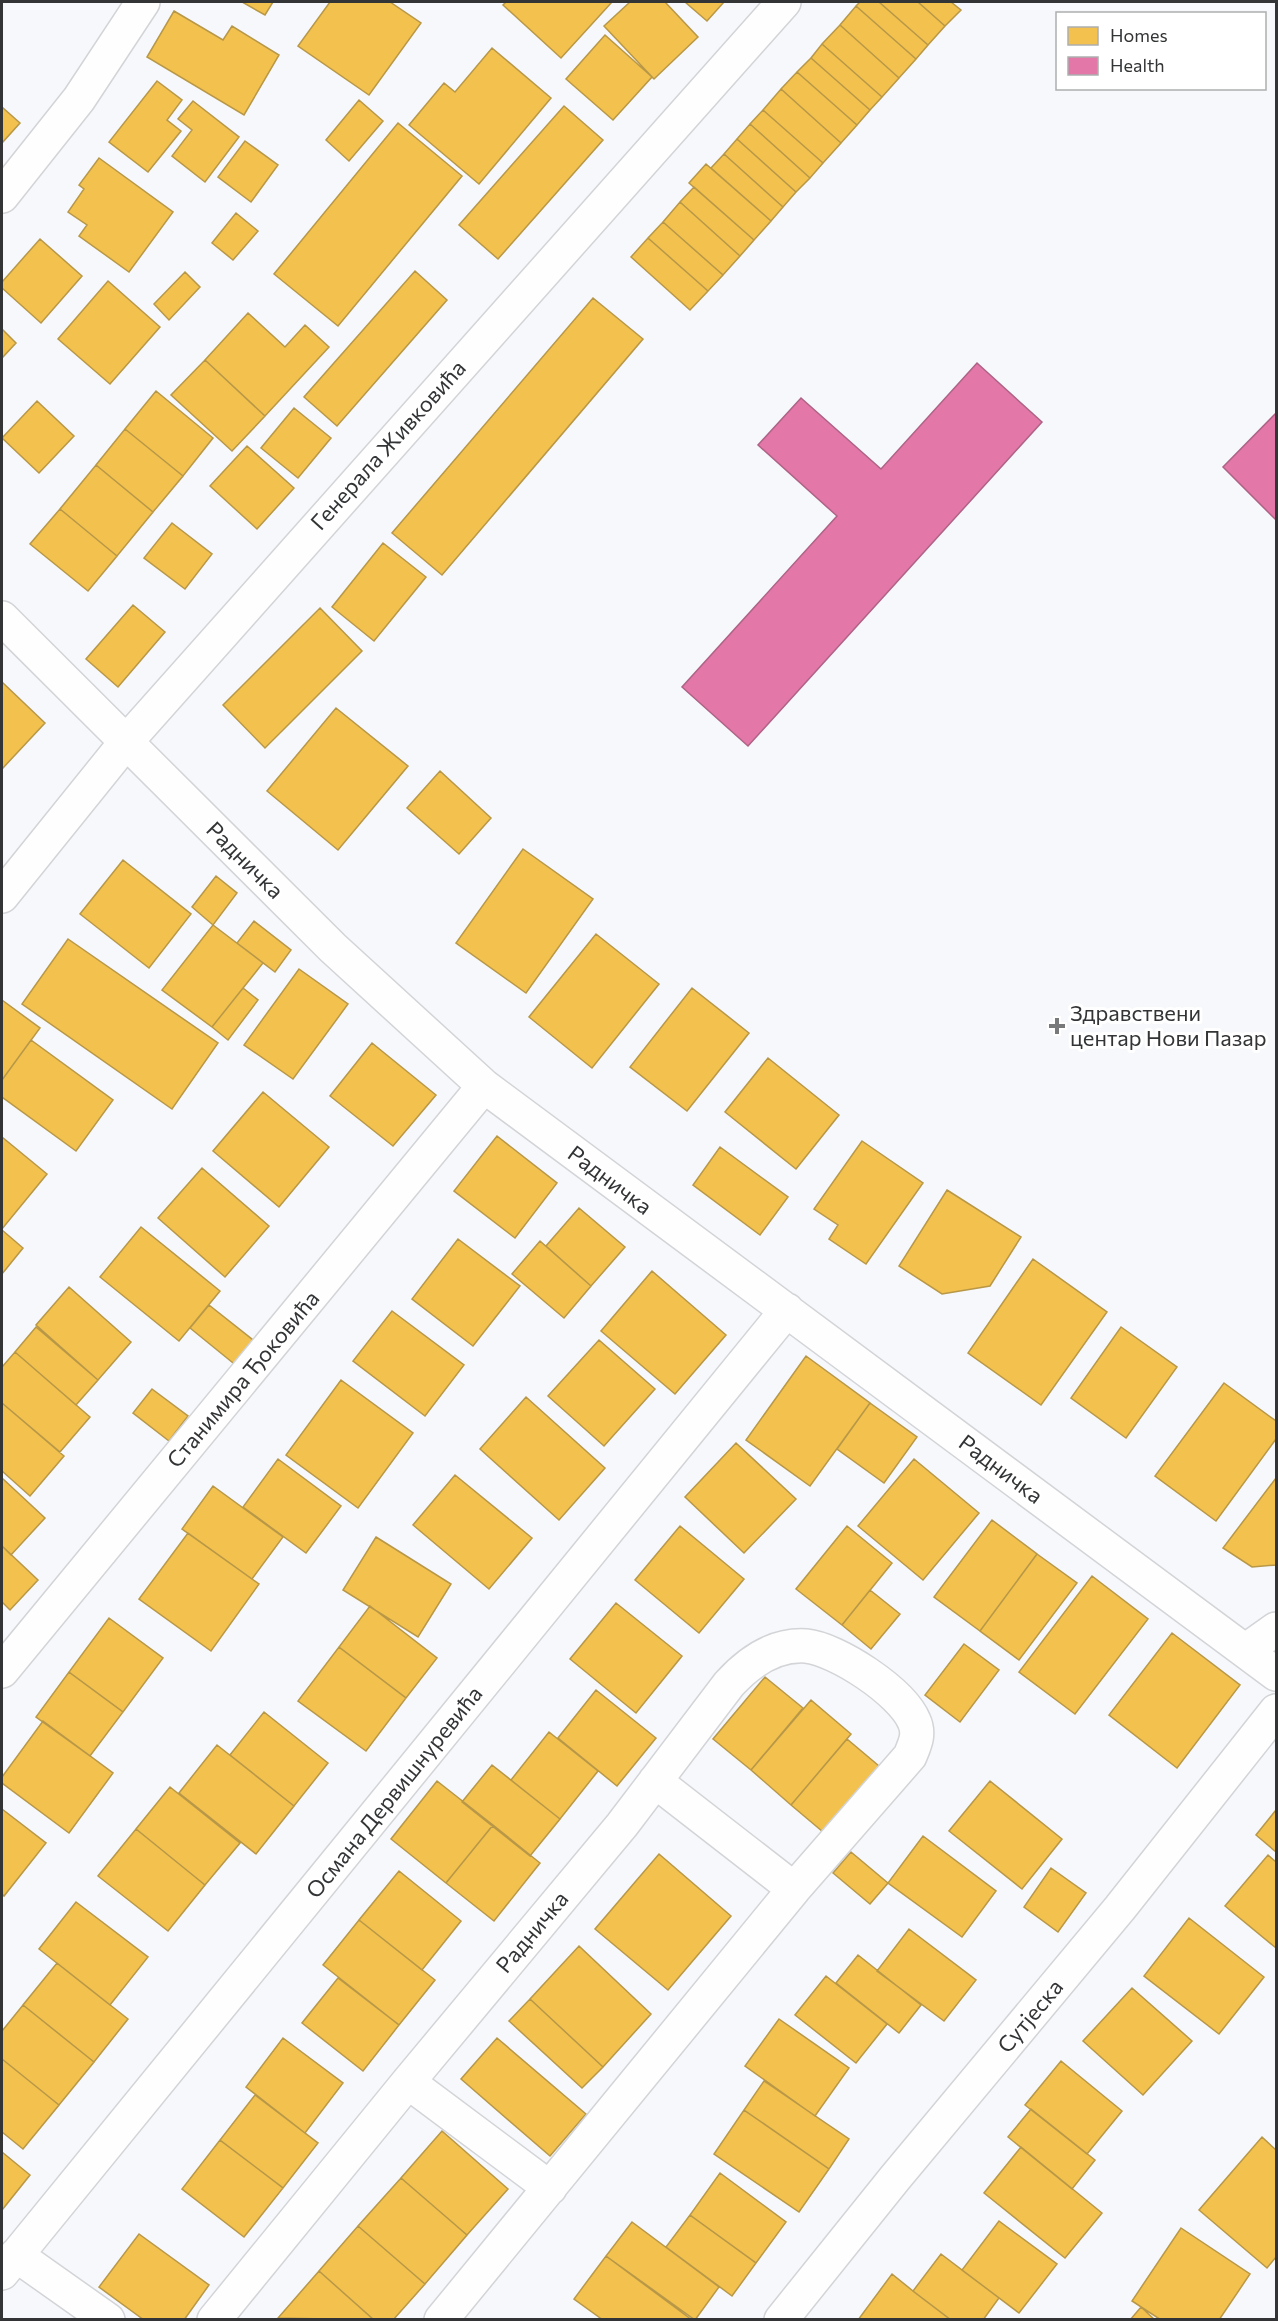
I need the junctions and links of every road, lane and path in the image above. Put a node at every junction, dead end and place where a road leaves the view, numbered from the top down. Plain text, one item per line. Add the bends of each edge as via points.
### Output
1 (143, 2) edge
2 (784, 2) edge
3 (2, 196) edge
4 (2, 618) edge
5 (126, 742) junction
6 (2, 896) edge
7 (484, 1086) junction
8 (787, 1310) junction
9 (1276, 1629) edge
10 (1245, 1651) junction
11 (2, 1671) edge
12 (1276, 1674) edge
13 (1276, 1711) edge
14 (655, 1781) junction
15 (794, 1889) junction
16 (408, 2082) junction
17 (550, 2187) junction
18 (9, 2264) edge
19 (108, 2319) edge
20 (214, 2319) edge
21 (441, 2319) edge
22 (782, 2319) edge

1 - 3 street via 79,99
2 - 5 street, Генерала Живковића
4 - 5 street, Радничка
5 - 6 street, Генерала Живковића
5 - 7 street, Радничка via 333,948
7 - 8 street, Радничка
7 - 11 street, Станимира Ђоковића
8 - 10 street, Радничка
8 - 18 street, Османа Дервишнуревића
9 - 10 street
10 - 12 street, Радничка
13 - 22 street, Сутјеска via 1120,1908
14 - 15 street
14 - 15 street, Радничка via 744,1668 780,1649 821,1649 839,1656 890,1691 914,1721 918,1738 910,1756
14 - 16 street, Радничка
15 - 17 street, Радничка
16 - 17 street
16 - 20 street, Радничка
17 - 21 street, Радничка
18 - 19 street

